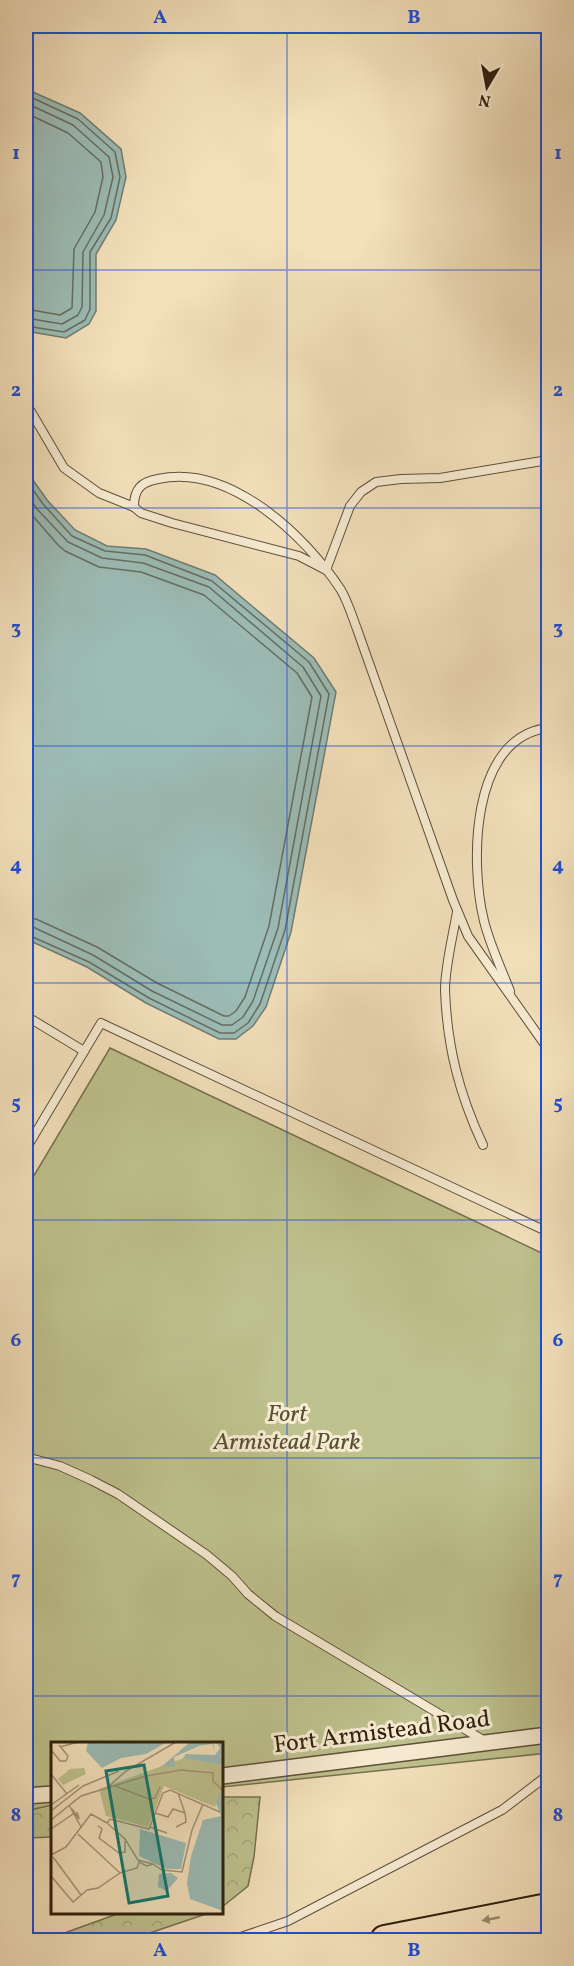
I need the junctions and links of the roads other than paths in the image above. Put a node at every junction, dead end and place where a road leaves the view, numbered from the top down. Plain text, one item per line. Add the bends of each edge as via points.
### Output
1 (26, 406) edge
2 (549, 460) edge
3 (134, 507) junction
4 (326, 570) junction
5 (549, 728) edge
6 (457, 911) junction
7 (513, 1001) junction
8 (26, 1016) edge
9 (549, 1049) edge
10 (84, 1051) junction
11 (483, 1145) dead end
12 (26, 1149) edge
13 (549, 1232) edge
14 (26, 1457) edge
15 (549, 1735) edge
16 (487, 1743) junction
17 (549, 1775) edge
18 (224, 1776) edge
19 (51, 1794) edge
20 (26, 1796) edge
21 (549, 1908) edge
22 (549, 1932) edge
23 (231, 1941) edge
24 (385, 1941) edge
25 (503, 1941) edge

1 - 3 lane via 64,468 99,493
2 - 4 lane via 440,478 376,482 350,506
3 - 4 lane via 172,524 299,556
3 - 4 lane via 139,487 147,481 174,475 224,485 280,520
4 - 6 lane via 342,593 357,629
5 - 7 lane via 523,735 502,753 491,771 482,801 478,882 484,922
6 - 7 lane via 468,936
6 - 11 lane via 445,989 447,1020 458,1085
7 - 9 lane
8 - 10 lane
10 - 12 lane
10 - 13 lane via 101,1023
14 - 16 lane via 60,1466 118,1494 207,1555 275,1616
15 - 16 street, Fort Armistead Road
16 - 18 street, Fort Armistead Road
17 - 23 lane via 502,1810 288,1921
19 - 20 street
21 -> 24 highway
22 - 25 highway

